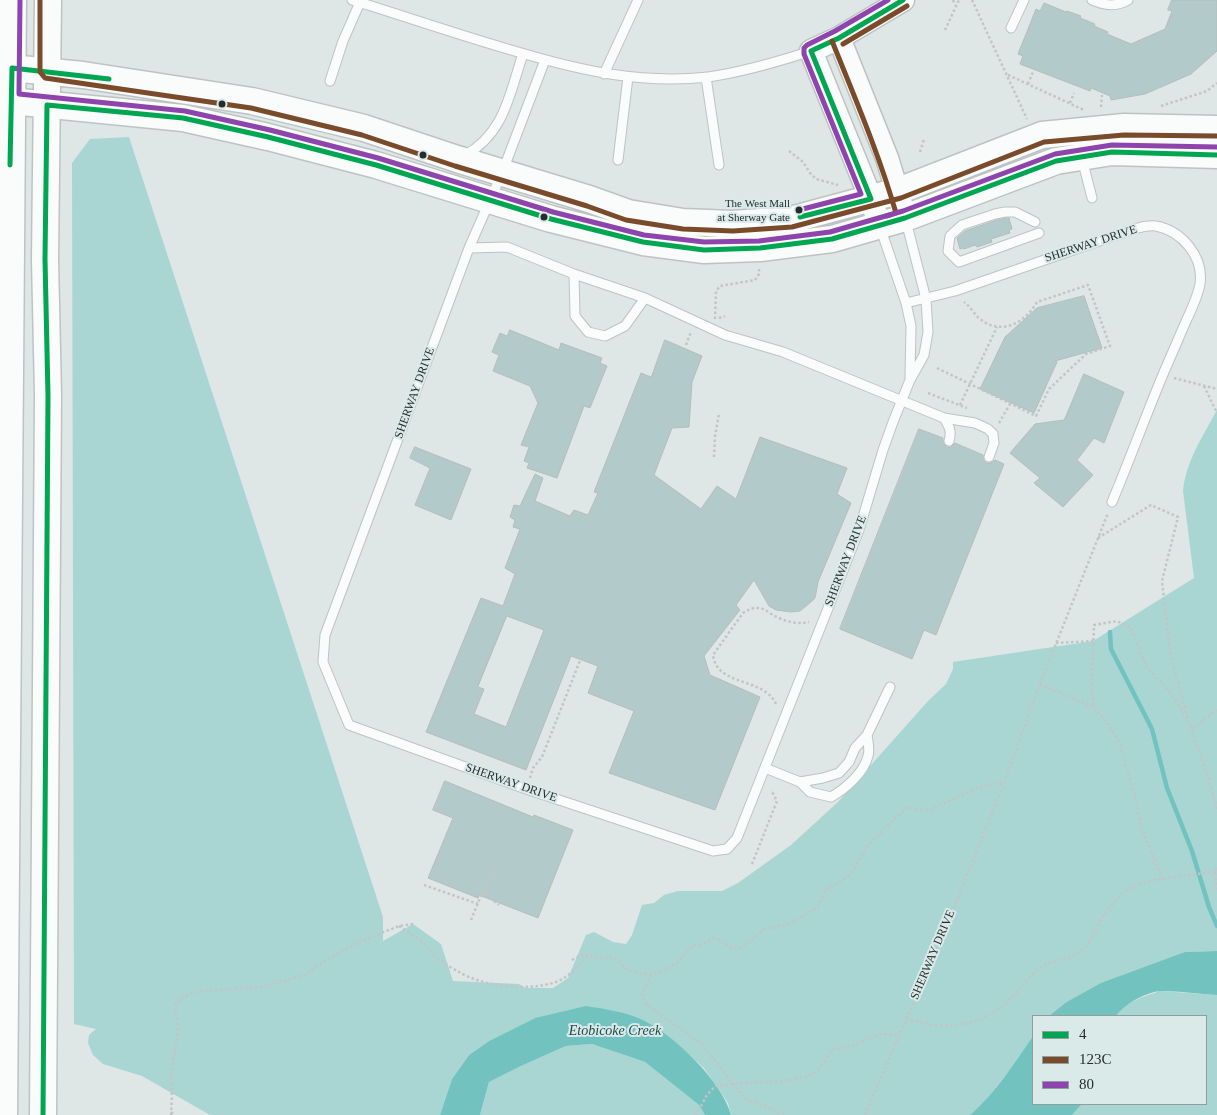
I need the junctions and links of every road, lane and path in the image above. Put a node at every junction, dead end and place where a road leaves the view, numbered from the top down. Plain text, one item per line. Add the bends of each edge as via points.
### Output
1 (13, 0) edge
2 (48, 0) edge
3 (638, 0) edge
4 (903, 0) edge
5 (953, 0) edge
6 (959, 0) edge
7 (972, 0) edge
8 (1024, 0) edge
9 (1092, 0) edge
10 (1128, 0) edge
11 (357, 1) edge
12 (956, 7) junction
13 (1011, 28) dead end
14 (946, 30) dead end
15 (839, 38) junction
16 (811, 51) junction
17 (523, 54) junction
18 (545, 60) junction
19 (6, 68) edge
20 (47, 71) junction
21 (1033, 72) dead end
22 (604, 74) junction
23 (1006, 74) junction
24 (628, 77) junction
25 (706, 77) junction
26 (330, 81) dead end
27 (1217, 83) edge
28 (1028, 84) junction
29 (1074, 93) dead end
30 (1102, 95) dead end
31 (6, 100) edge
32 (1070, 103) junction
33 (47, 105) junction
34 (1101, 106) dead end
35 (1161, 106) dead end
36 (1084, 110) dead end
37 (1028, 121) dead end
38 (1217, 129) edge
39 (924, 139) dead end
40 (789, 151) dead end
41 (920, 152) dead end
42 (1217, 155) edge
43 (1082, 157) junction
44 (457, 159) junction
45 (618, 160) dead end
46 (719, 165) dead end
47 (502, 173) junction
48 (838, 184) dead end
49 (898, 191) junction
50 (1092, 198) dead end
51 (871, 199) junction
52 (491, 200) junction
53 (905, 218) junction
54 (1035, 222) dead end
55 (880, 226) junction
56 (1039, 233) dead end
57 (469, 248) junction
58 (760, 248) junction
59 (574, 274) junction
60 (646, 298) junction
61 (926, 299) junction
62 (961, 301) dead end
63 (906, 304) junction
64 (997, 327) junction
65 (715, 330) junction
66 (937, 368) dead end
67 (1163, 374) junction
68 (910, 380) junction
69 (970, 384) junction
70 (1204, 386) junction
71 (1217, 389) edge
72 (928, 393) dead end
73 (902, 401) junction
74 (1010, 404) junction
75 (960, 405) junction
76 (967, 408) dead end
77 (719, 414) dead end
78 (1217, 414) edge
79 (944, 418) junction
80 (996, 421) dead end
81 (949, 441) dead end
82 (714, 457) dead end
83 (989, 457) dead end
84 (1112, 502) joint
85 (1098, 538) junction
86 (808, 622) dead end
87 (1094, 641) junction
88 (1056, 643) junction
89 (581, 658) dead end
90 (1040, 684) junction
91 (890, 687) dead end
92 (776, 704) dead end
93 (1094, 707) junction
94 (1217, 710) edge
95 (1190, 722) junction
96 (1192, 729) junction
97 (867, 735) junction
98 (765, 768) junction
99 (800, 782) junction
100 (1004, 783) junction
101 (526, 789) junction
102 (771, 790) dead end
103 (1217, 810) edge
104 (752, 864) dead end
105 (493, 866) dead end
106 (1217, 870) edge
107 (1163, 880) junction
108 (424, 885) dead end
109 (1217, 891) edge
110 (482, 892) junction
111 (478, 904) junction
112 (499, 906) dead end
113 (471, 920) dead end
114 (413, 924) dead end
115 (399, 926) junction
116 (589, 955) junction
117 (572, 960) dead end
118 (651, 974) junction
119 (906, 1018) junction
120 (899, 1035) junction
121 (732, 1083) junction
122 (171, 1113) edge
123 (4, 1115) edge
124 (43, 1115) edge
125 (175, 1115) edge
126 (696, 1115) edge
127 (786, 1115) edge
128 (865, 1115) edge

1 - 19 main road
2 - 20 main road
3 - 22 lane
4 - 15 street
5 - 12 path
6 - 12 path
7 - 23 path
8 - 13 lane
9 - 10 lane via 1103,5 1120,5
11 - 17 lane
11 - 26 lane
12 - 14 path
15 - 16 street
15 - 49 street
16 - 25 lane via 768,66
16 - 51 street
17 - 18 lane
17 - 44 lane via 500,122 489,137
18 - 22 lane
18 - 47 lane, SHERWAY DRIVE
19 - 20 main road
19 - 31 main road
20 - 33 main road
20 - 44 main road via 252,101 364,128
21 - 28 path
22 - 24 lane
23 - 28 path
23 - 37 path
24 - 25 lane
24 - 45 lane
25 - 46 lane
27 - 35 path via 1207,91
28 - 32 path
29 - 32 path
30 - 34 path
31 - 33 main road
31 - 123 main road
32 - 36 path
33 - 52 main road via 183,118 376,165
33 - 124 main road
38 - 49 main road via 1124,127 1042,135
39 - 41 path
40 - 48 path via 816,178
42 - 43 main road via 1112,152
43 - 50 lane
43 - 53 main road via 1056,161
44 - 47 main road
47 - 51 main road via 628,213 683,222 732,224 790,220
47 - 52 lane, SHERWAY DRIVE
49 - 51 main road
49 - 53 street
51 - 55 street
52 - 57 lane, SHERWAY DRIVE
52 - 58 main road via 644,242 704,250
53 - 55 main road
53 - 61 lane, SHERWAY DRIVE
54 - 56 lane via 1015,212 995,214 962,225 950,236 948,251 959,262
55 - 58 main road via 832,239
55 - 63 lane, SHERWAY DRIVE
57 - 59 lane via 506,247
57 - 101 lane, SHERWAY DRIVE via 325,635 323,662 349,726
58 - 65 path via 759,274 755,280 720,286 716,291
59 - 60 lane
59 - 60 lane via 575,316 588,332 605,336 626,326
60 - 65 lane
61 - 63 lane, SHERWAY DRIVE
61 - 67 lane, SHERWAY DRIVE via 1134,229 1146,226 1163,228 1182,238 1190,247 1200,270 1200,284 1194,302
61 - 68 lane, SHERWAY DRIVE via 928,332 924,355
62 - 64 path via 981,319
63 - 68 lane, SHERWAY DRIVE via 911,326
64 - 69 path
64 - 74 path via 1017,323 1037,302 1088,284 1110,346 1086,354 1049,389 1036,416
65 - 73 lane via 783,352
66 - 69 path
67 - 70 path
67 - 84 lane, SHERWAY DRIVE
68 - 73 lane, SHERWAY DRIVE
69 - 74 path
69 - 75 path
70 - 71 path
70 - 78 path
72 - 75 path
73 - 79 lane
73 - 98 lane, SHERWAY DRIVE via 883,450 859,530
74 - 80 path via 1000,424
75 - 76 path
77 - 82 path
79 - 81 lane via 950,428
79 - 83 lane via 975,423 988,429 993,434 994,443
84 - 85 path, SHERWAY DRIVE
85 - 88 path, SHERWAY DRIVE
85 - 95 path via 1151,505 1178,517 1162,581 1171,658
86 - 92 path via 801,624 757,607 750,609 743,613 713,654 723,673 766,692
87 - 88 path
87 - 93 path
87 - 95 path via 1095,625 1117,620 1130,627 1146,665
88 - 90 path, SHERWAY DRIVE
89 - 101 path
90 - 93 path
90 - 100 path, SHERWAY DRIVE
91 - 97 lane
93 - 107 path via 1119,742 1144,834
94 - 96 path
95 - 96 path
96 - 103 path
97 - 99 lane via 838,773
97 - 99 lane via 869,755 853,780 839,792 831,797 821,796 810,792
98 - 99 lane
98 - 101 lane, SHERWAY DRIVE via 737,838 727,849 713,851
100 - 118 path via 984,785 929,810 906,808 868,845 850,875 826,889 821,903 813,910 789,924 766,929 739,949 714,938 692,946 679,961 664,971
100 - 119 path, SHERWAY DRIVE
102 - 104 path via 777,801
105 - 110 path
106 - 107 path
106 - 109 path
107 - 119 path via 1145,883 1125,892 1105,914 1082,950 1040,968 1006,1004 990,1014 967,1024 947,1026 925,1025
108 - 111 path
110 - 111 path
110 - 112 path
111 - 113 path
114 - 115 path
115 - 116 path via 460,972 478,980 508,986 554,983
115 - 122 path via 359,942 305,975 262,987 199,991 183,997 175,1005 178,1029 170,1078
116 - 117 path
116 - 118 path via 617,958 624,967 637,973
118 - 121 path via 642,995 647,1005 702,1044
119 - 120 path, SHERWAY DRIVE
120 - 121 path via 880,1034 855,1045 832,1050 813,1073 795,1078
120 - 128 path, SHERWAY DRIVE
121 - 126 path via 715,1086
121 - 127 path via 744,1098
122 - 125 path

